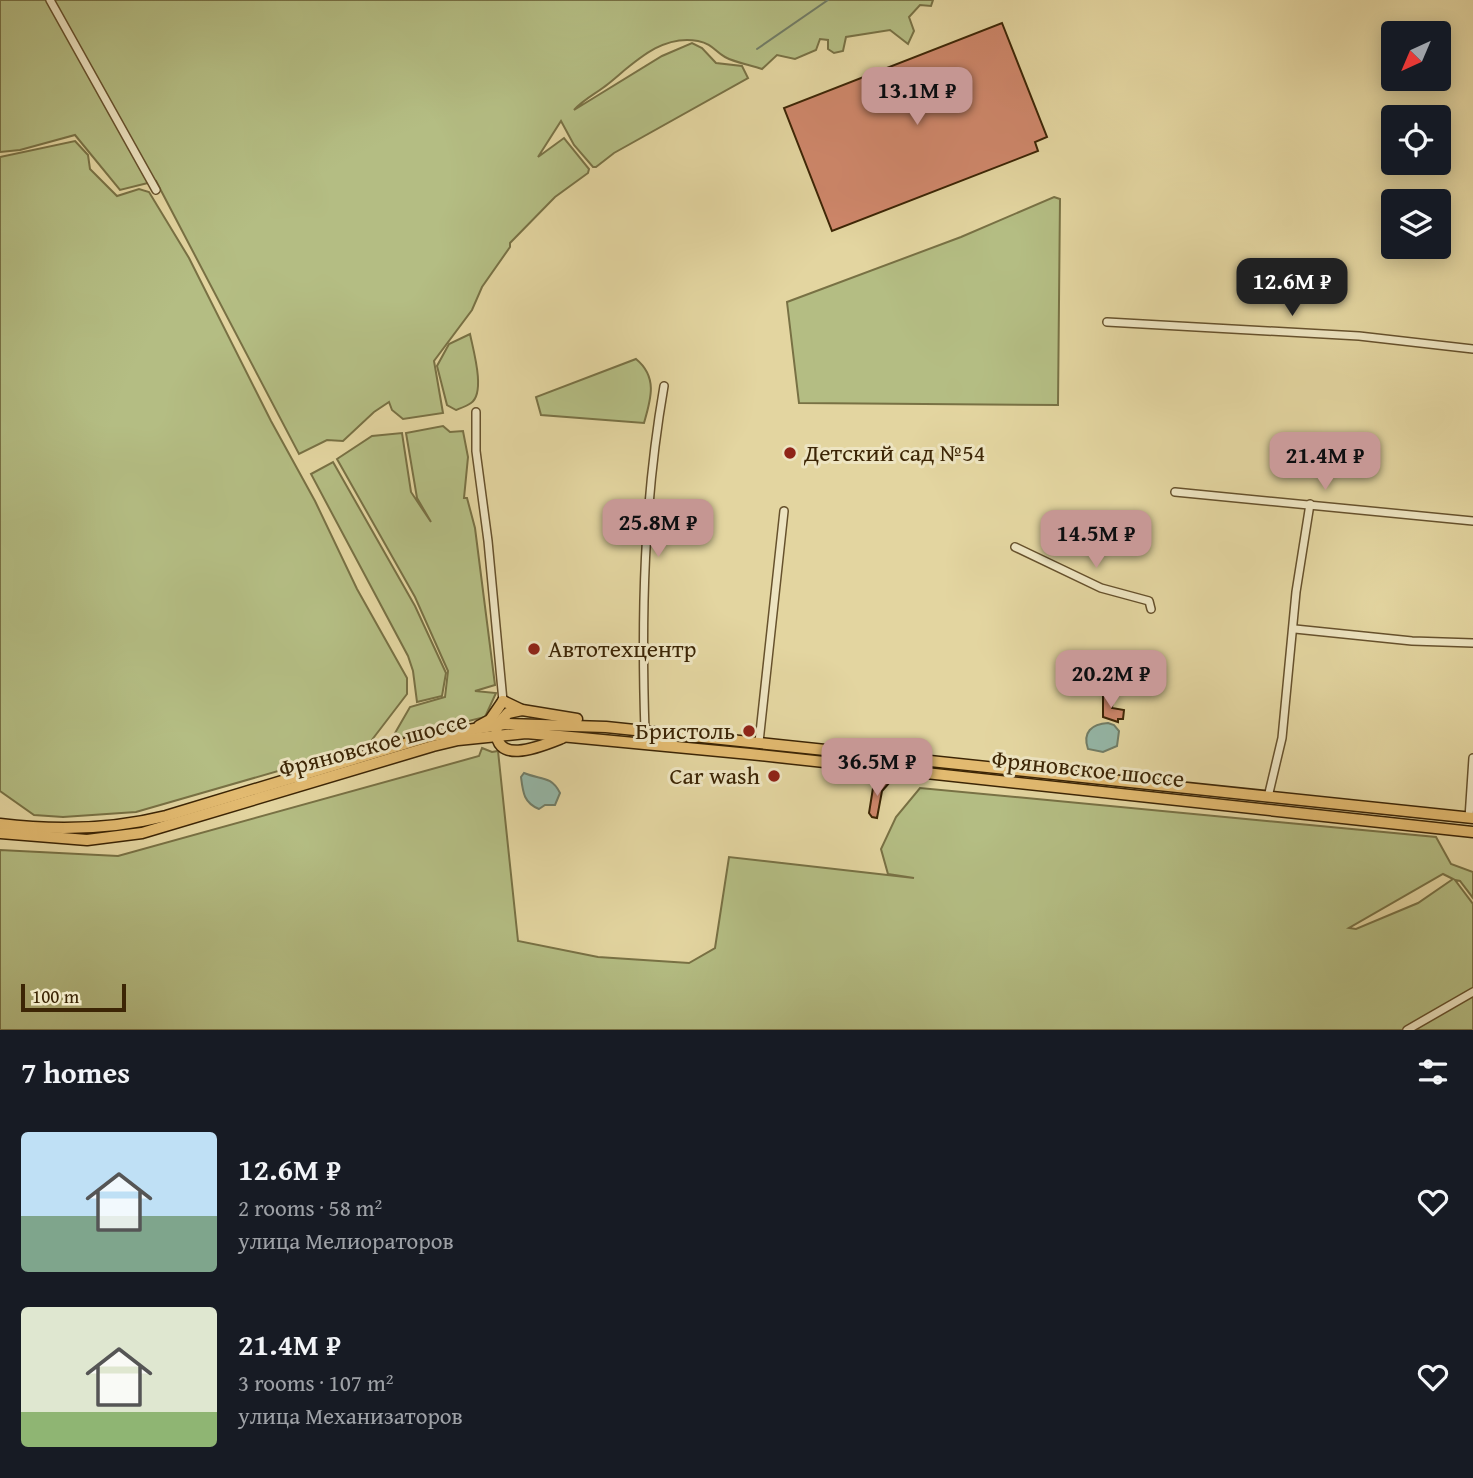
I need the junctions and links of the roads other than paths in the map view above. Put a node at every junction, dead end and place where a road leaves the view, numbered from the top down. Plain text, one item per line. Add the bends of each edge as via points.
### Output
1 (50, 0) edge
2 (156, 190) dead end
3 (1107, 322) dead end
4 (1473, 349) edge
5 (664, 386) dead end
6 (476, 411) dead end
7 (1175, 492) dead end
8 (1310, 504) junction
9 (784, 511) dead end
10 (1473, 521) edge
11 (1015, 547) dead end
12 (1151, 609) dead end
13 (1295, 629) junction
14 (1473, 643) edge
15 (503, 701) junction
16 (522, 710) junction
17 (607, 727) junction
18 (474, 728) junction
19 (497, 730) junction
20 (646, 731) junction
21 (567, 737) junction
22 (759, 742) junction
23 (1473, 758) edge
24 (1268, 797) junction
25 (1471, 818) edge
26 (0, 824) edge
27 (1473, 832) edge
28 (0, 833) edge
29 (1473, 992) edge
30 (1407, 1030) edge

1 - 2 street
3 - 4 street via 1359,336
5 - 20 street via 653,449 643,567
6 - 15 street via 475,451
7 - 8 street
8 - 10 street
8 - 13 street
9 - 22 street
11 - 12 street via 1101,588 1149,601
13 - 14 street
13 - 24 street via 1282,738
15 - 16 main road
15 - 18 main road via 490,720
15 - 19 main road
16 - 17 main road
16 - 19 main road via 508,713
17 - 19 main road, Фряновское шоссе via 526,723
17 - 20 main road, Фряновское шоссе
18 - 19 main road, Фряновское шоссе
18 - 26 main road, Фряновское шоссе via 382,749 130,824 72,830
19 - 21 main road, Фряновское шоссе
19 - 21 main road via 502,745 516,751
19 - 28 main road, Фряновское шоссе via 142,833 87,840
20 - 22 main road, Фряновское шоссе
21 - 27 main road, Фряновское шоссе
22 - 24 main road, Фряновское шоссе
23 - 25 street
24 - 25 main road, Фряновское шоссе
29 - 30 street

